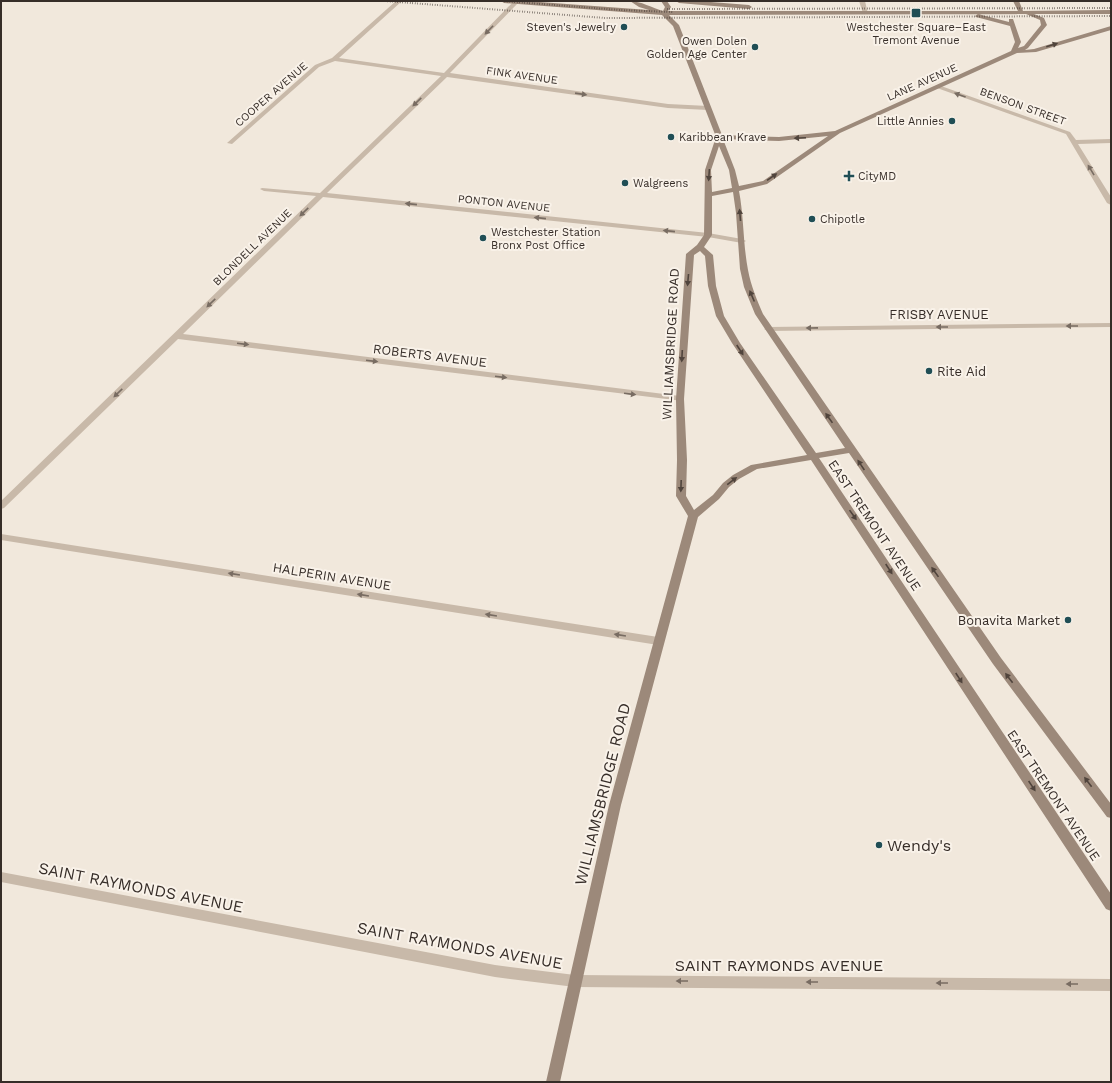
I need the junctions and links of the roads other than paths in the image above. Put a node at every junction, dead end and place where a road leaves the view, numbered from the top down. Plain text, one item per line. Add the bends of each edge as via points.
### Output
1 (399, 1) edge
2 (504, 1) edge
3 (516, 1) edge
4 (633, 1) edge
5 (664, 1) edge
6 (679, 1) edge
7 (862, 1) edge
8 (1016, 1) edge
9 (959, 12) junction
10 (1021, 12) junction
11 (1111, 12) edge
12 (664, 13) junction
13 (828, 13) junction
14 (866, 13) junction
15 (1012, 25) junction
16 (1111, 28) edge
17 (1014, 52) junction
18 (334, 59) junction
19 (445, 75) junction
20 (939, 87) junction
21 (708, 108) junction
22 (838, 132) junction
23 (718, 137) junction
24 (1111, 141) edge
25 (1074, 142) junction
26 (230, 143) dead end
27 (264, 189) dead end
28 (736, 190) junction
29 (321, 195) junction
30 (708, 195) junction
31 (1111, 203) edge
32 (708, 236) junction
33 (742, 241) junction
34 (700, 247) junction
35 (1111, 325) edge
36 (768, 330) junction
37 (177, 336) junction
38 (680, 399) junction
39 (851, 450) junction
40 (812, 456) junction
41 (1, 506) edge
42 (693, 516) junction
43 (1, 537) edge
44 (658, 641) junction
45 (1111, 813) edge
46 (1, 878) edge
47 (1111, 905) edge
48 (575, 981) junction
49 (1111, 985) edge
50 (553, 1082) edge

1 - 18 street, COOPER AVENUE
2 - 3 main road
3 - 12 main road
3 -> 19 street, BLONDELL AVENUE
4 - 12 main road
5 - 12 main road via 668,7
6 - 13 main road
7 - 14 street
8 - 10 main road
9 - 10 main road
9 - 14 main road
9 - 15 main road
10 - 11 main road
10 - 15 main road via 1010,19
10 - 17 main road, LANE AVENUE via 1042,19 1044,25 1026,47
12 - 13 main road
12 - 21 main road, EAST TREMONT AVENUE via 676,25
13 - 14 main road
15 - 17 main road via 1018,42
17 -> 16 main road via 1034,51
17 - 20 main road, LANE AVENUE
18 - 19 street, FINK AVENUE
18 - 26 street, COOPER AVENUE via 317,66
19 -> 21 street, FINK AVENUE via 668,106
19 -> 29 street, BLONDELL AVENUE
20 - 22 main road, LANE AVENUE
25 -> 20 street, BENSON STREET via 1068,133
21 - 23 main road, EAST TREMONT AVENUE
22 -> 23 main road, LANE AVENUE via 779,139
28 -> 22 main road, LANE AVENUE via 765,183
23 - 28 main road, EAST TREMONT AVENUE via 732,170
23 -> 30 main road via 708,170
24 - 25 street
31 -> 25 street, BENSON STREET
27 - 29 street, PONTON AVENUE
28 - 30 main road, LANE AVENUE
33 -> 28 main road, EAST TREMONT AVENUE
32 -> 29 street, PONTON AVENUE
29 -> 37 street, BLONDELL AVENUE
30 - 32 main road
32 - 33 street, PONTON AVENUE
32 - 34 main road
36 -> 33 main road, EAST TREMONT AVENUE via 748,287
34 -> 38 main road, WILLIAMSBRIDGE ROAD via 690,254
34 -> 40 main road, EAST TREMONT AVENUE via 709,255 712,286 720,316 741,352
35 -> 36 street, FRISBY AVENUE
39 -> 36 main road, EAST TREMONT AVENUE
37 -> 38 street, ROBERTS AVENUE
37 -> 41 street, BLONDELL AVENUE
38 -> 42 main road, WILLIAMSBRIDGE ROAD via 681,496
39 - 40 main road
45 -> 39 main road, EAST TREMONT AVENUE via 997,661
42 -> 40 main road via 726,485 754,467
40 -> 47 main road, EAST TREMONT AVENUE
42 - 44 main road, WILLIAMSBRIDGE ROAD
44 -> 43 street, HALPERIN AVENUE
44 - 48 main road, WILLIAMSBRIDGE ROAD via 615,805
46 - 48 street, SAINT RAYMONDS AVENUE via 495,971
49 -> 48 street, SAINT RAYMONDS AVENUE
48 - 50 main road, WILLIAMSBRIDGE ROAD

